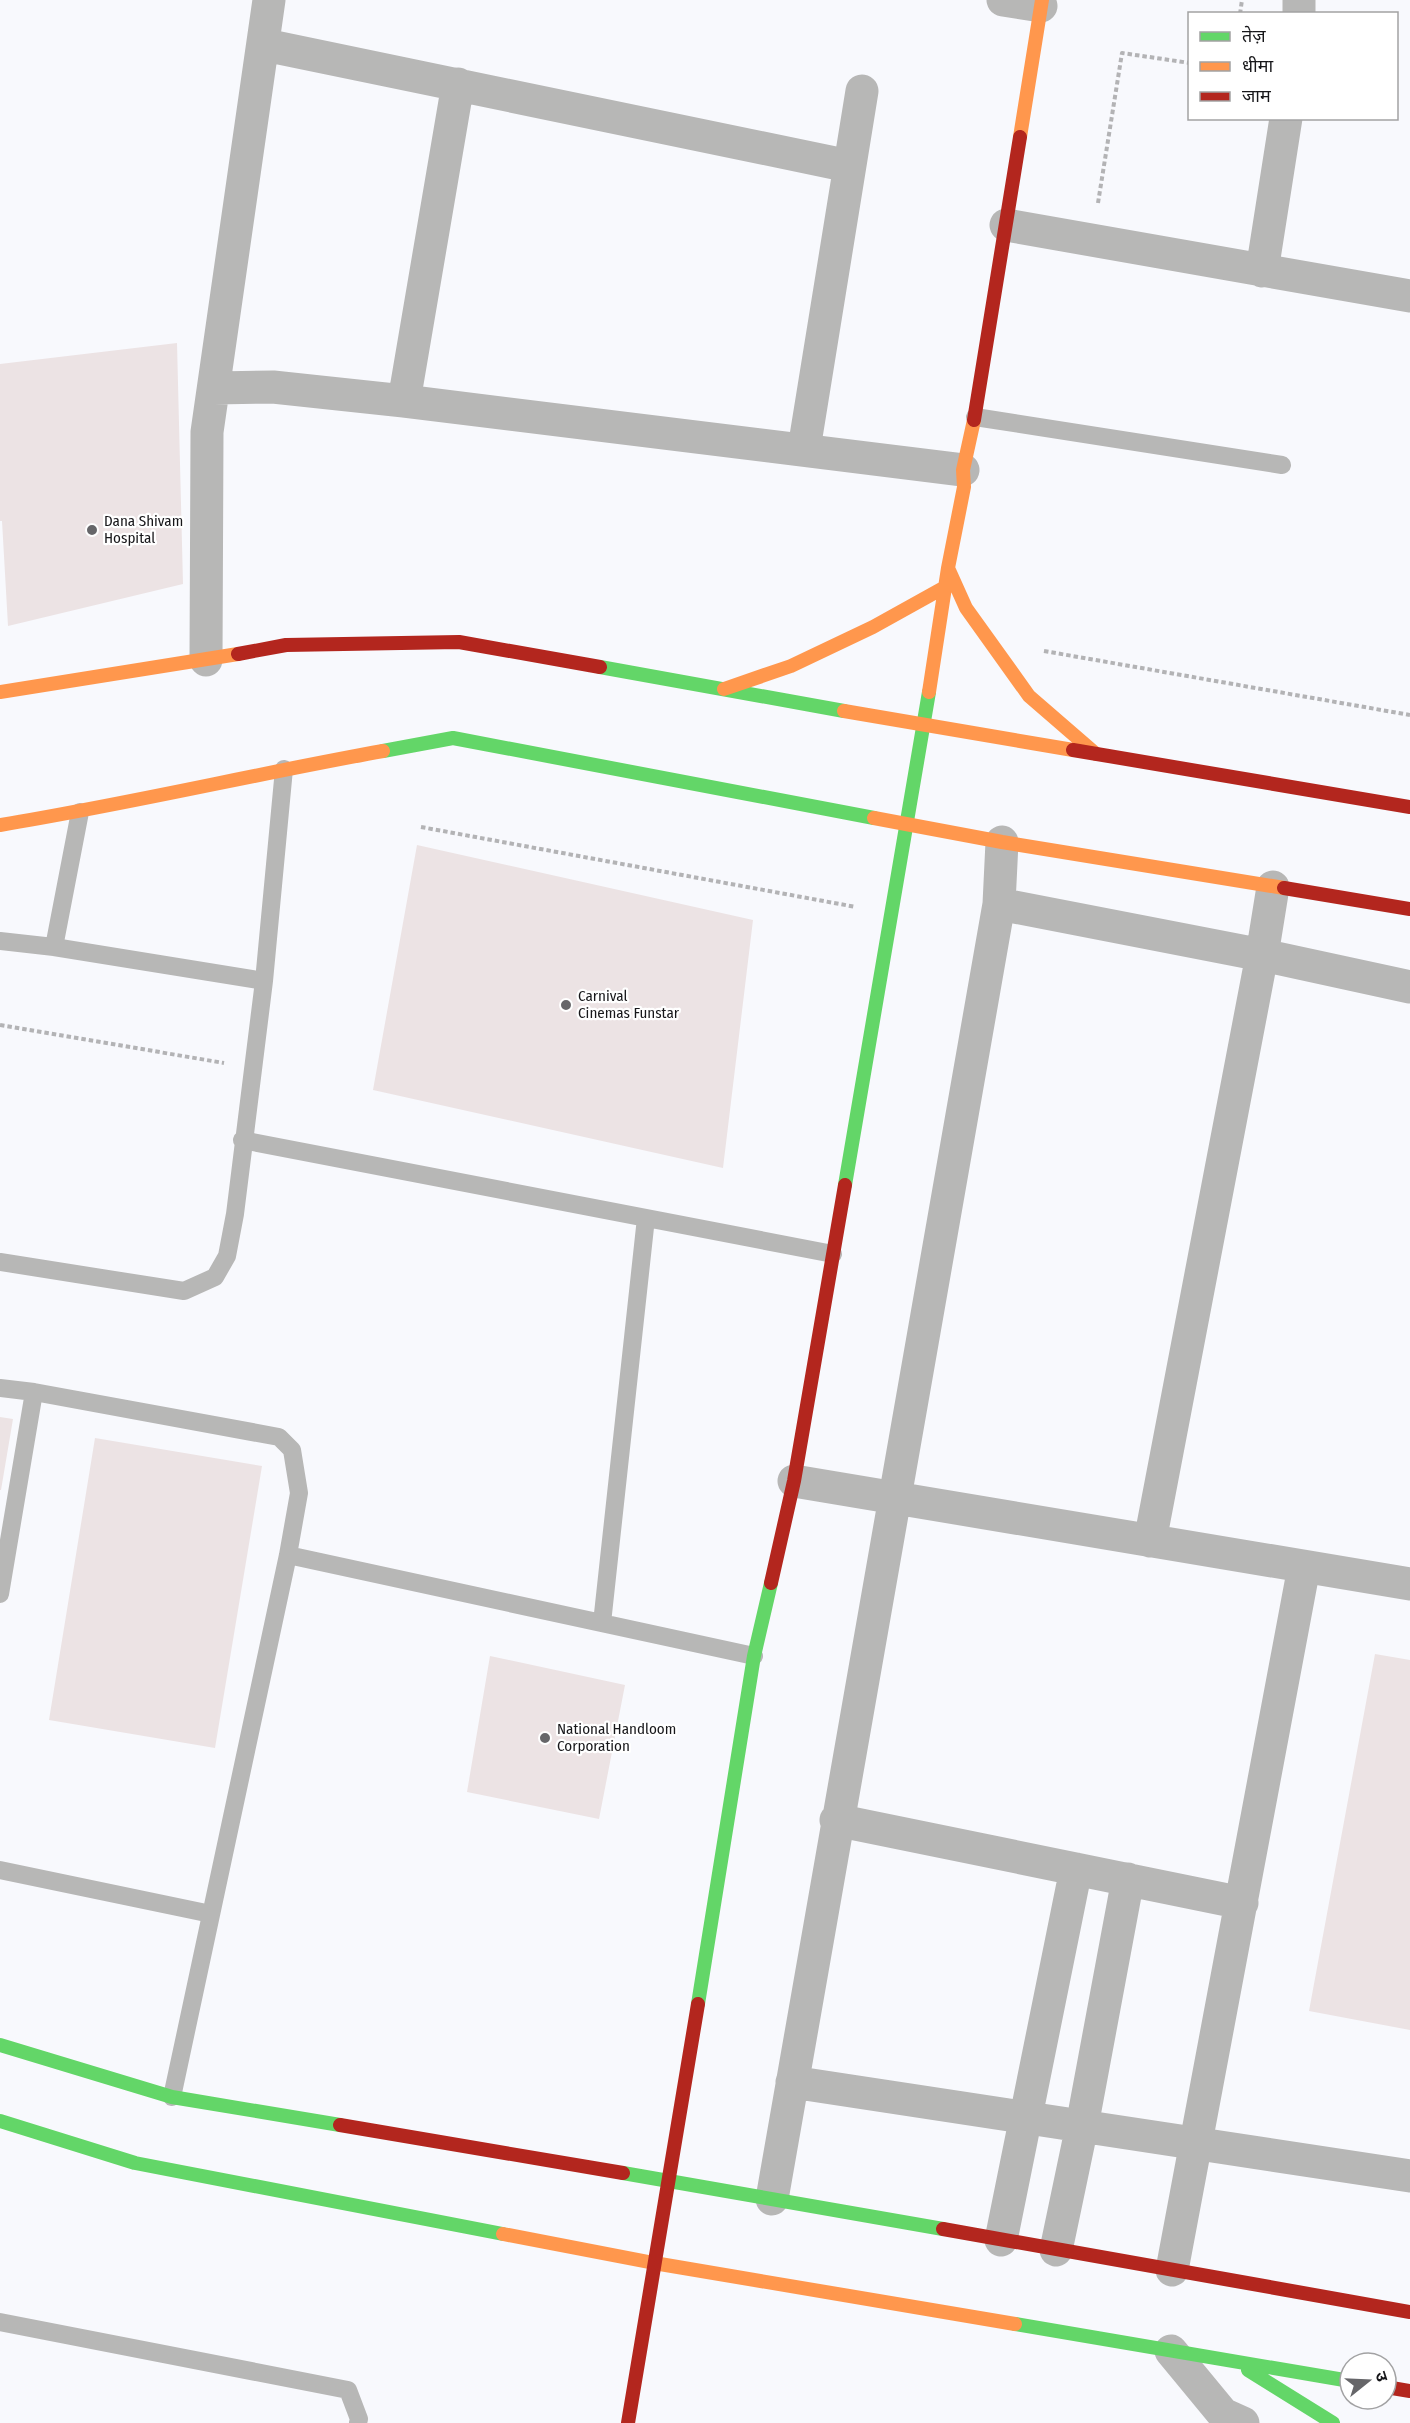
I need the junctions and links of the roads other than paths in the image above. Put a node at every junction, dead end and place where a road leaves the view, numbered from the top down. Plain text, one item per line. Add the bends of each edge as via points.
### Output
1 (269, 0) edge
2 (1003, 0) edge
3 (1041, 3) edge
4 (265, 45) junction
5 (458, 84) junction
6 (862, 92) dead end
7 (1286, 120) edge
8 (849, 166) junction
9 (1006, 225) junction
10 (1262, 271) junction
11 (1410, 296) edge
12 (214, 388) junction
13 (404, 401) junction
14 (975, 417) junction
15 (804, 449) junction
16 (1282, 465) dead end
17 (963, 470) junction
18 (948, 568) junction
19 (945, 587) junction
20 (206, 660) junction
21 (723, 689) junction
22 (0, 692) edge
23 (924, 725) junction
24 (1096, 754) junction
25 (284, 769) junction
26 (1410, 807) edge
27 (80, 812) junction
28 (0, 825) edge
29 (904, 825) junction
30 (1002, 842) junction
31 (1273, 887) junction
32 (999, 904) junction
33 (1410, 909) edge
34 (0, 941) edge
35 (54, 947) junction
36 (1262, 955) junction
37 (264, 981) junction
38 (1410, 987) edge
39 (242, 1140) junction
40 (646, 1218) junction
41 (833, 1254) junction
42 (0, 1262) edge
43 (0, 1388) edge
44 (34, 1392) junction
45 (794, 1482) junction
46 (895, 1498) junction
47 (1150, 1541) junction
48 (288, 1555) junction
49 (1304, 1567) junction
50 (1410, 1584) edge
51 (0, 1594) edge
52 (602, 1623) junction
53 (754, 1656) junction
54 (836, 1820) junction
55 (1076, 1869) junction
56 (0, 1870) edge
57 (1128, 1879) junction
58 (1242, 1903) junction
59 (211, 1914) junction
60 (0, 2045) edge
61 (792, 2082) junction
62 (172, 2097) junction
63 (1026, 2117) junction
64 (0, 2121) edge
65 (1082, 2126) junction
66 (1196, 2143) junction
67 (1410, 2175) edge
68 (670, 2181) junction
69 (772, 2199) junction
70 (1001, 2240) junction
71 (1056, 2250) junction
72 (654, 2263) junction
73 (1172, 2270) junction
74 (1410, 2312) edge
75 (0, 2322) edge
76 (1171, 2351) junction
77 (1235, 2361) junction
78 (1338, 2379) edge
79 (358, 2423) edge
80 (628, 2423) edge
81 (1243, 2423) edge
82 (1333, 2423) edge

1 - 4 street
2 - 3 street
3 - 9 street
4 - 5 street
4 - 12 street
5 - 8 street
5 - 13 street
6 - 8 street
7 - 10 street
8 - 15 street
9 - 10 street
9 - 14 street
10 - 11 street
12 - 13 street via 273,387
12 - 20 street via 207,432
13 - 15 street
14 - 16 lane
14 - 17 street
15 - 17 street
17 - 18 street via 964,487
18 - 19 street
18 - 24 street via 966,608 1029,696
19 - 21 street via 791,666
19 - 23 street
20 - 21 street via 286,645 459,642
20 - 22 street
21 - 23 street
23 - 24 street
23 - 29 street
24 - 26 street
25 - 27 street
25 - 29 street via 453,738
25 - 37 lane
27 - 28 street
27 - 35 lane
29 - 30 street
29 - 41 street
30 - 31 street
30 - 32 street
31 - 33 street
31 - 36 street
32 - 36 street
32 - 46 street
34 - 35 lane
35 - 37 lane
36 - 38 street
36 - 47 street
37 - 39 lane
39 - 40 lane
39 - 42 lane via 227,1256 215,1278 184,1291
40 - 41 lane
40 - 52 lane
41 - 45 street
43 - 44 lane
44 - 48 lane via 279,1437 292,1450 299,1493
44 - 51 lane
45 - 46 street
45 - 53 street
46 - 47 street
46 - 54 street
47 - 49 street
48 - 52 lane
48 - 59 lane
49 - 50 street
49 - 58 street
52 - 53 lane
53 - 68 street
54 - 55 street
54 - 61 street
55 - 57 street
55 - 63 street
56 - 59 lane
57 - 58 street
57 - 65 street
58 - 66 street
59 - 62 lane
60 - 62 street
61 - 63 street
61 - 69 street
62 - 68 street
63 - 65 street
63 - 70 street
64 - 72 street via 135,2163
65 - 66 street
65 - 71 street
66 - 67 street
66 - 73 street
68 - 69 street
68 - 72 street
69 - 70 street
70 - 71 street
71 - 73 street
72 - 76 street
72 - 80 street
73 - 74 street
75 - 79 lane via 348,2391
76 - 77 street
76 - 81 street via 1223,2414
77 - 78 street
77 - 82 street

